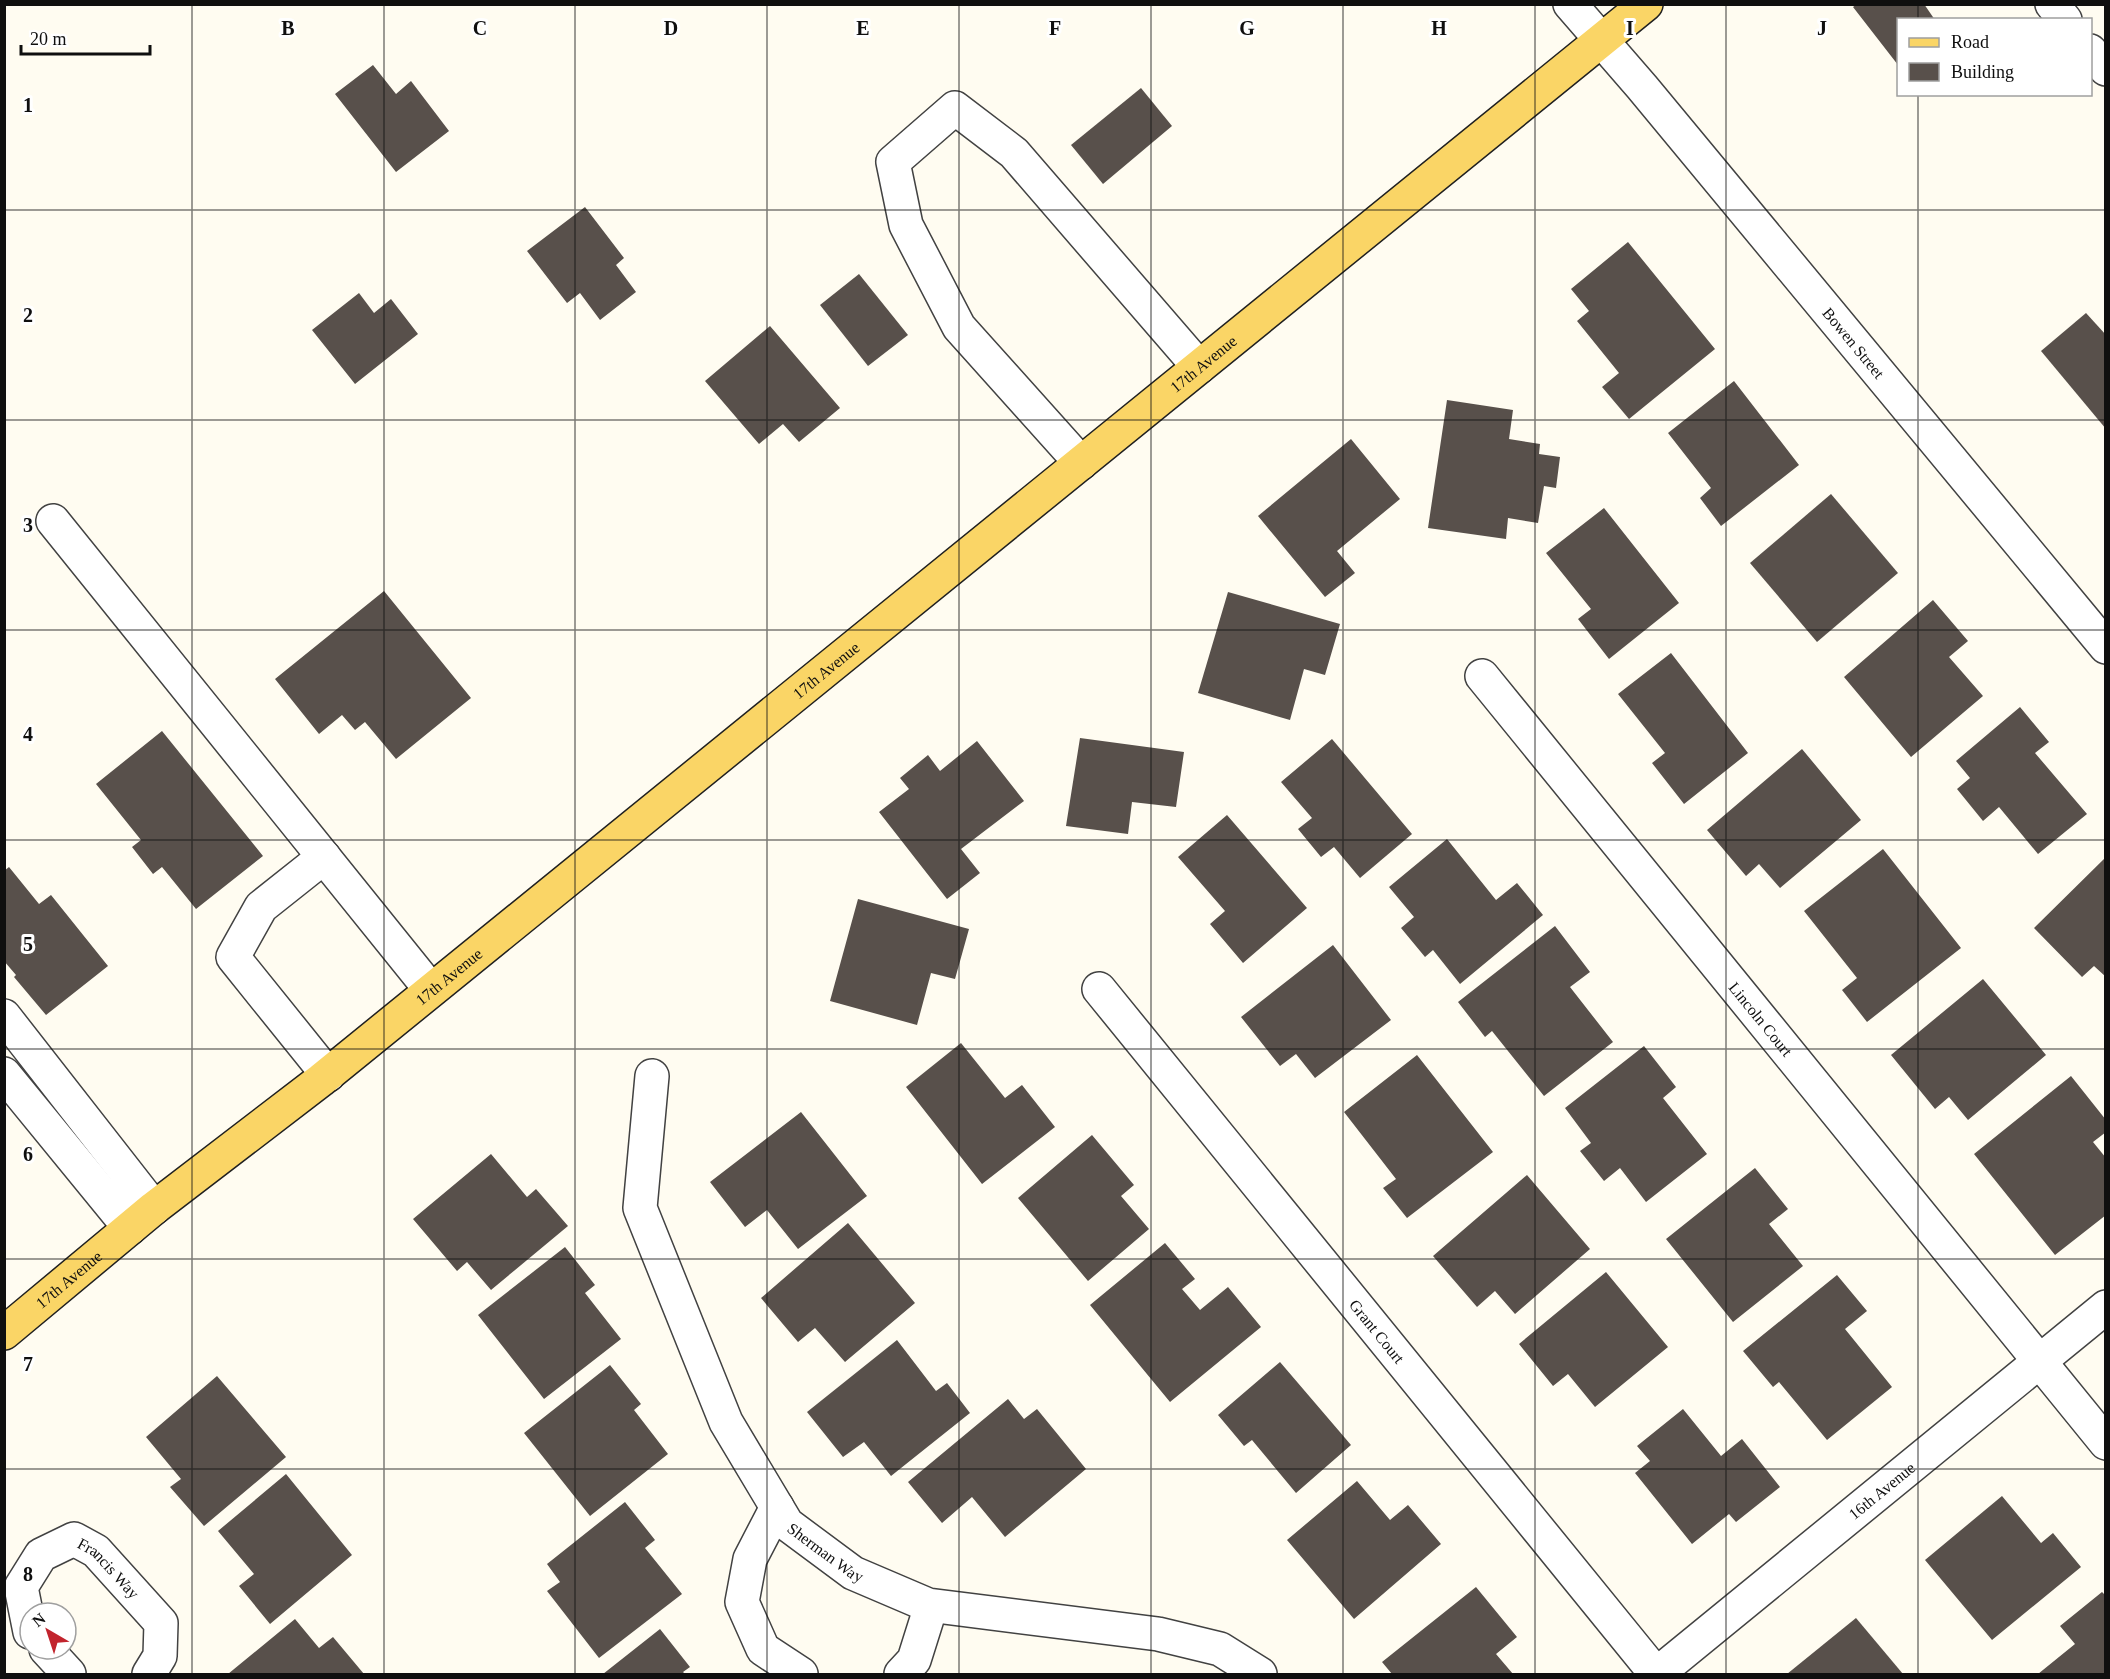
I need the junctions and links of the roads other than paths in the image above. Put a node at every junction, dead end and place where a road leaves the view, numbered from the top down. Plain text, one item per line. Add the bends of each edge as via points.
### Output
1 (1570, 4) edge
2 (1646, 4) edge
3 (2052, 4) edge
4 (2063, 18) edge
5 (1602, 40) junction
6 (2092, 52) edge
7 (2106, 69) edge
8 (1199, 368) junction
9 (1081, 464) junction
10 (53, 521) dead end
11 (2106, 647) edge
12 (1482, 676) dead end
13 (324, 857) junction
14 (1099, 989) dead end
15 (431, 990) junction
16 (4, 1016) edge
17 (4, 1074) edge
18 (328, 1075) junction
19 (652, 1076) dead end
20 (142, 1218) junction
21 (2106, 1307) edge
22 (4, 1333) edge
23 (2039, 1363) junction
24 (2106, 1443) edge
25 (777, 1507) junction
26 (24, 1601) edge
27 (931, 1606) junction
28 (57, 1661) edge
29 (69, 1674) edge
30 (149, 1674) edge
31 (801, 1674) edge
32 (901, 1674) edge
33 (1260, 1674) edge
34 (1657, 1674) edge

1 - 5 street, Bowen Street
2 - 5 main road, 17th Avenue
3 - 4 street
5 - 8 main road, 17th Avenue
5 - 11 street, Bowen Street
6 - 7 street
8 - 9 main road, 17th Avenue
8 - 9 street via 1014,153 955,108 893,162 906,225 959,327
9 - 15 main road, 17th Avenue
10 - 13 street
12 - 23 street, Lincoln Court
13 - 15 street
13 - 18 street via 261,907 233,957
14 - 34 street, Grant Court
15 - 18 main road, 17th Avenue
16 - 20 street
17 - 20 street
18 - 20 main road, 17th Avenue
19 - 25 street, Sherman Way via 640,1208 726,1422
20 - 22 main road, 17th Avenue
21 - 23 street, 16th Avenue
23 - 24 street, Lincoln Court
23 - 34 street, 16th Avenue
25 - 27 street, Sherman Way via 787,1524 853,1573
25 - 31 street via 750,1559 742,1602 763,1649
26 - 30 street, Francis Way via 21,1587 41,1555 74,1539 96,1551 161,1623 160,1656
27 - 32 street via 914,1660
27 - 33 street, Sherman Way via 1158,1634 1220,1649
28 - 29 street

